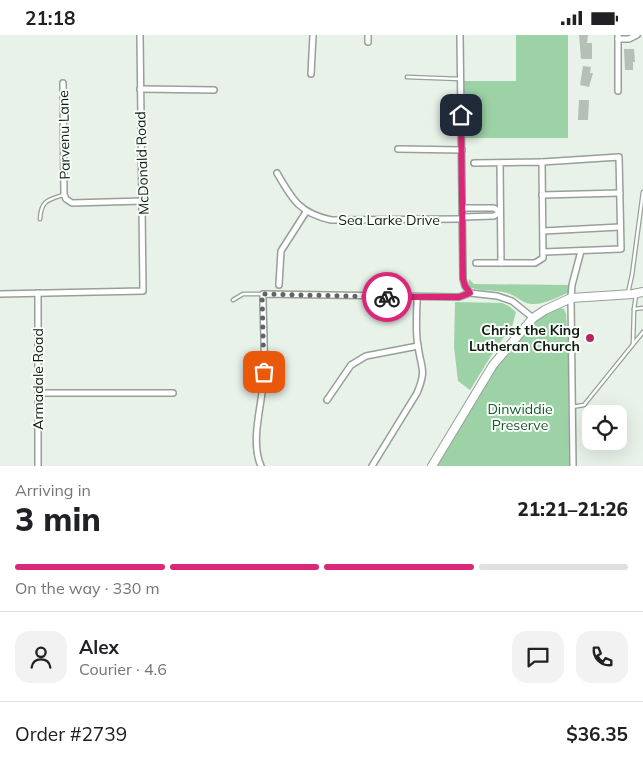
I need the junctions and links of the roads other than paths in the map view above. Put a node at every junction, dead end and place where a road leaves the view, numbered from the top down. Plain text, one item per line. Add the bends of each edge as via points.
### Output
1 (140, 35) edge
2 (313, 35) edge
3 (368, 35) edge
4 (460, 35) edge
5 (637, 35) edge
6 (618, 37) edge
7 (368, 42) dead end
8 (311, 74) dead end
9 (407, 77) dead end
10 (461, 79) junction
11 (63, 83) dead end
12 (140, 89) junction
13 (214, 90) dead end
14 (618, 91) dead end
15 (398, 149) dead end
16 (462, 150) junction
17 (542, 162) junction
18 (474, 163) dead end
19 (500, 163) junction
20 (277, 173) dead end
21 (643, 192) edge
22 (620, 193) junction
23 (64, 194) junction
24 (542, 195) junction
25 (143, 201) junction
26 (463, 208) junction
27 (306, 212) junction
28 (500, 212) junction
29 (462, 218) junction
30 (40, 219) dead end
31 (620, 227) junction
32 (543, 231) junction
33 (581, 251) junction
34 (543, 253) junction
35 (476, 263) dead end
36 (501, 263) junction
37 (280, 285) dead end
38 (38, 293) junction
39 (470, 293) junction
40 (636, 293) edge
41 (0, 294) edge
42 (262, 294) junction
43 (417, 297) junction
44 (571, 298) junction
45 (233, 300) dead end
46 (643, 308) edge
47 (634, 309) junction
48 (534, 318) junction
49 (643, 333) edge
50 (633, 344) junction
51 (418, 346) junction
52 (38, 393) junction
53 (173, 393) dead end
54 (327, 400) dead end
55 (572, 407) junction
56 (38, 466) edge
57 (261, 466) edge
58 (372, 466) edge
59 (432, 466) edge
60 (573, 466) edge

1 - 12 street, McDonald Road
2 - 8 street
3 - 7 street
4 - 10 street
5 - 6 street via 629,39
6 - 14 street
9 - 10 lane
10 - 16 street
11 - 23 street, Parvenu Lane
12 - 13 street
12 - 25 street, McDonald Road
15 - 16 street
16 - 26 street
17 - 19 street
17 - 22 street via 619,157
17 - 24 street
18 - 19 street
19 - 28 street
20 - 27 street, Sea Larke Drive via 293,200
21 - 40 lane via 632,275
22 - 24 street
22 - 31 street
23 - 25 street, Parvenu Lane via 72,203
23 - 30 lane via 44,203
24 - 32 street
25 - 38 street, McDonald Road via 143,291
26 - 28 street via 494,208
26 - 29 street
27 - 29 street, Sea Larke Drive via 331,220
27 - 37 street via 281,251
28 - 29 street, Sea Larke Drive via 494,216
28 - 36 street
29 - 39 street via 463,279
31 - 32 street
31 - 33 street via 621,249
32 - 34 street
33 - 34 street
33 - 44 street
34 - 36 street via 543,258 535,263
35 - 36 street
38 - 41 street
38 - 52 street, Armadale Road
39 - 43 street via 459,297
39 - 48 street via 512,301
40 - 44 main road
40 - 47 lane
42 - 43 street
42 - 45 lane via 244,295
42 - 57 street via 264,372 256,443
43 - 51 street
44 - 48 main road
44 - 55 street
46 - 47 lane
47 - 50 lane
48 - 59 main road via 494,365
49 - 50 lane
50 - 55 lane via 584,405
51 - 54 street via 366,357 351,365
51 - 58 street via 423,366 422,380
52 - 53 street
52 - 56 street, Armadale Road
55 - 60 street

